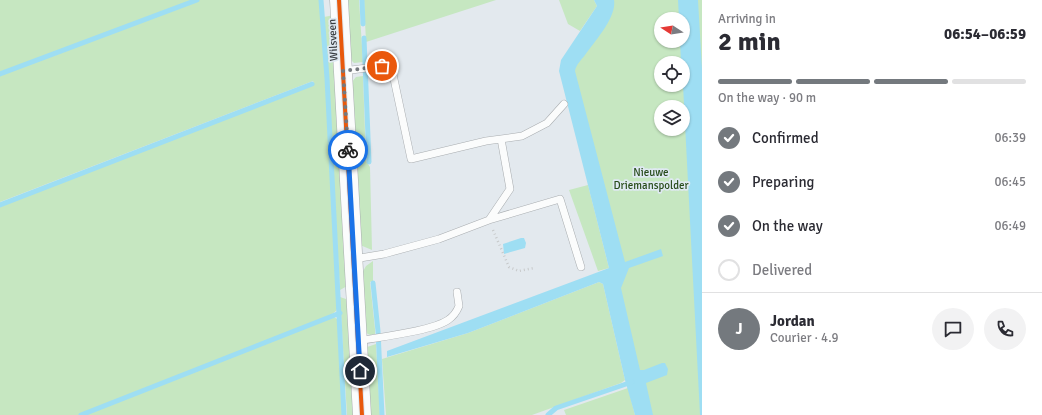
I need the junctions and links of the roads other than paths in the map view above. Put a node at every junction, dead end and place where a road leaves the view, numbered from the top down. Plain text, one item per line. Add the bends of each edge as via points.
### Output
1 (339, 0) edge
2 (343, 71) junction
3 (564, 104) dead end
4 (501, 139) junction
5 (489, 220) junction
6 (354, 259) junction
7 (581, 267) dead end
8 (457, 292) dead end
9 (365, 340) junction
10 (362, 415) edge

1 - 2 street, Wilsveen
2 - 4 lane via 391,65 411,159
2 - 6 street, Wilsveen
3 - 4 lane via 547,123 522,136
4 - 5 lane via 510,189
5 - 6 lane via 439,239 384,254
5 - 7 lane via 560,199
6 - 9 street, Wilsveen
8 - 9 lane via 459,306 446,321 427,328
9 - 10 street, Wilsveen

